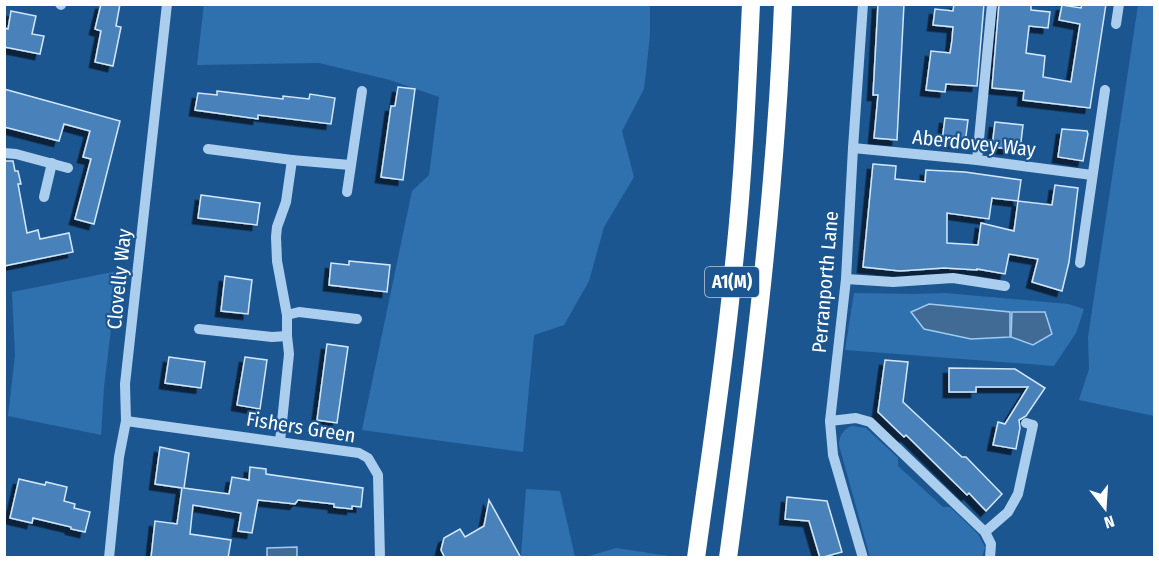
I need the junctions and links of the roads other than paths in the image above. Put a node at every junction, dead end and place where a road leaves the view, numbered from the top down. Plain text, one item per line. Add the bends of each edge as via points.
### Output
1 (167, 4) edge
2 (751, 4) edge
3 (783, 4) edge
4 (863, 4) edge
5 (992, 4) edge
6 (1119, 4) edge
7 (1116, 24) dead end
8 (1105, 90) dead end
9 (362, 91) dead end
10 (853, 148) junction
11 (208, 149) dead end
12 (4, 153) edge
13 (292, 160) junction
14 (977, 160) junction
15 (52, 163) junction
16 (350, 165) junction
17 (68, 168) dead end
18 (1092, 175) junction
19 (347, 192) dead end
20 (44, 197) dead end
21 (1080, 263) dead end
22 (846, 279) junction
23 (1005, 286) dead end
24 (288, 315) junction
25 (357, 319) dead end
26 (199, 329) dead end
27 (287, 336) junction
28 (126, 421) junction
29 (830, 421) junction
30 (1026, 423) dead end
31 (280, 441) junction
32 (985, 532) junction
33 (109, 558) edge
34 (380, 558) edge
35 (696, 558) edge
36 (728, 558) edge
37 (863, 558) edge
38 (990, 558) edge

1 - 28 street, Clovelly Way via 125,384
2 - 35 highway, A1(M) via 734,272
3 - 36 highway, A1(M) via 764,271
4 - 10 street, Perranporth Lane
5 - 14 street
6 - 7 street
8 - 18 street
9 - 16 street
10 - 14 street, Aberdovey Way
10 - 22 street, Perranporth Lane
11 - 13 street
12 - 15 street
13 - 16 street
13 - 24 street via 276,237
14 - 18 street, Aberdovey Way
15 - 17 street
15 - 20 street
16 - 19 street
18 - 21 street
22 - 23 street via 893,282 953,278
22 - 29 street, Perranporth Lane
24 - 25 street via 299,312
24 - 27 street
26 - 27 street
27 - 31 street via 289,354
28 - 31 street, Fishers Green
28 - 33 street, Clovelly Way
29 - 32 street via 856,418 870,422
29 - 37 street, Perranporth Lane via 832,455
30 - 32 street via 1033,425 1018,494 1008,512
31 - 34 street, Fishers Green via 359,453 368,458 380,485
32 - 38 street via 991,544

